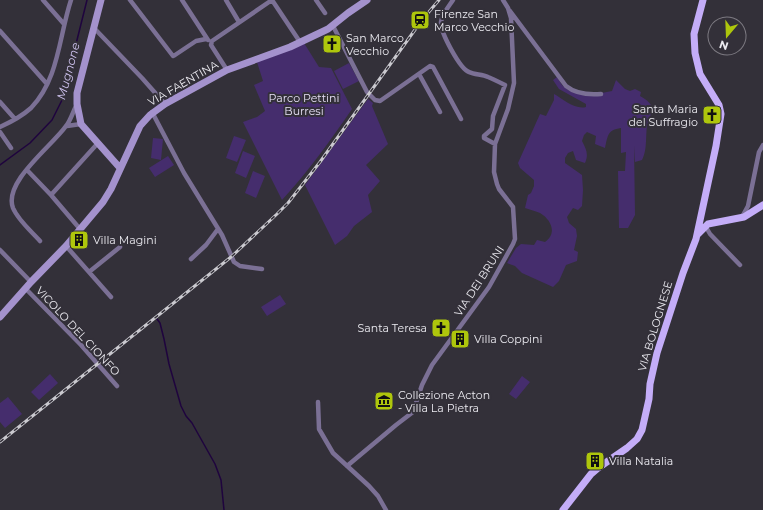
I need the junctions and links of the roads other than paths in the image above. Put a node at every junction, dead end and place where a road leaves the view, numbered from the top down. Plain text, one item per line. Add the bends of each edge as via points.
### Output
1 (43, 0) edge
2 (71, 0) edge
3 (101, 0) edge
4 (130, 0) edge
5 (182, 0) edge
6 (226, 0) edge
7 (272, 0) edge
8 (316, 0) edge
9 (367, 0) edge
10 (453, 0) edge
11 (503, 0) edge
12 (703, 0) edge
13 (508, 8) junction
14 (325, 13) dead end
15 (239, 22) junction
16 (64, 24) junction
17 (333, 26) junction
18 (94, 28) junction
19 (0, 31) edge
20 (209, 40) junction
21 (300, 42) junction
22 (227, 70) junction
23 (419, 74) junction
24 (47, 84) junction
25 (505, 84) junction
26 (514, 86) junction
27 (601, 94) dead end
28 (0, 102) edge
29 (77, 104) junction
30 (164, 104) junction
31 (152, 112) junction
32 (440, 112) dead end
33 (15, 119) junction
34 (462, 119) dead end
35 (81, 124) junction
36 (67, 126) junction
37 (0, 127) edge
38 (0, 132) edge
39 (98, 143) junction
40 (496, 144) junction
41 (763, 145) edge
42 (10, 148) dead end
43 (120, 168) junction
44 (27, 170) junction
45 (51, 195) junction
46 (750, 199) junction
47 (760, 207) edge
48 (742, 217) junction
49 (704, 225) junction
50 (218, 229) junction
51 (80, 230) junction
52 (40, 241) dead end
53 (66, 246) junction
54 (120, 247) dead end
55 (0, 250) edge
56 (191, 258) dead end
57 (740, 265) dead end
58 (262, 269) dead end
59 (89, 272) junction
60 (31, 282) junction
61 (25, 288) junction
62 (112, 297) dead end
63 (0, 317) edge
64 (118, 386) dead end
65 (318, 402) dead end
66 (347, 466) junction
67 (386, 510) edge
68 (563, 510) edge

1 - 16 street
2 - 16 street
3 - 18 street
4 - 20 street via 173,56 196,42
5 - 20 street
6 - 15 street
7 - 15 street
7 - 21 street
8 - 14 street
9 - 17 street, VIA FAENTINA
10 - 25 street via 441,24 457,58 470,72
11 - 13 street, VIA DEI BRUNI
12 - 49 main road, VIA BOLOGNESE via 694,34 695,53 700,74 719,105 721,114
13 - 26 street, VIA DEI BRUNI via 513,41
13 - 27 street via 566,86 591,95
15 - 20 street
16 - 24 street via 54,68
17 - 21 street, VIA FAENTINA
17 - 23 street via 367,92 375,100 380,101
18 - 29 street via 77,93
18 - 30 street
19 - 24 street
20 - 22 street
21 - 22 street, VIA FAENTINA
22 - 30 street, VIA FAENTINA
23 - 32 street
23 - 34 street via 433,66
24 - 33 street via 31,108
25 - 26 street
25 - 40 street via 493,116 492,129 484,136
26 - 40 street, VIA DEI BRUNI
28 - 33 street
29 - 35 street
29 - 36 street
30 - 31 street, VIA FAENTINA
31 - 43 street, VIA FAENTINA via 140,126
31 - 50 street via 184,173
33 - 37 street
35 - 36 street
35 - 39 street
36 - 44 street
38 - 42 street
39 - 43 street
39 - 45 street
40 - 66 street, VIA DEI BRUNI via 494,172 497,184 513,207 514,244 489,287 437,359 422,385 413,412
41 - 46 street via 759,152
43 - 51 street, VIA FAENTINA via 107,198
44 - 45 street
44 - 52 street via 14,188 12,204 18,216
45 - 51 street
46 - 47 street
46 - 48 street
47 - 48 main road
48 - 49 main road
49 - 57 street
49 - 68 main road, VIA BOLOGNESE via 697,235 670,310 657,353 642,430 627,448 591,474
50 - 56 street via 206,245
50 - 58 street via 235,263
51 - 53 street, VIA FAENTINA
53 - 59 street
53 - 60 street, VIA FAENTINA
54 - 59 street
55 - 60 street
59 - 62 street
60 - 61 street, VIA FAENTINA
61 - 63 street, VIA FAENTINA
61 - 64 street, VICOLO DEL CIONFO
65 - 66 street via 321,433 333,453
66 - 67 street via 369,486

